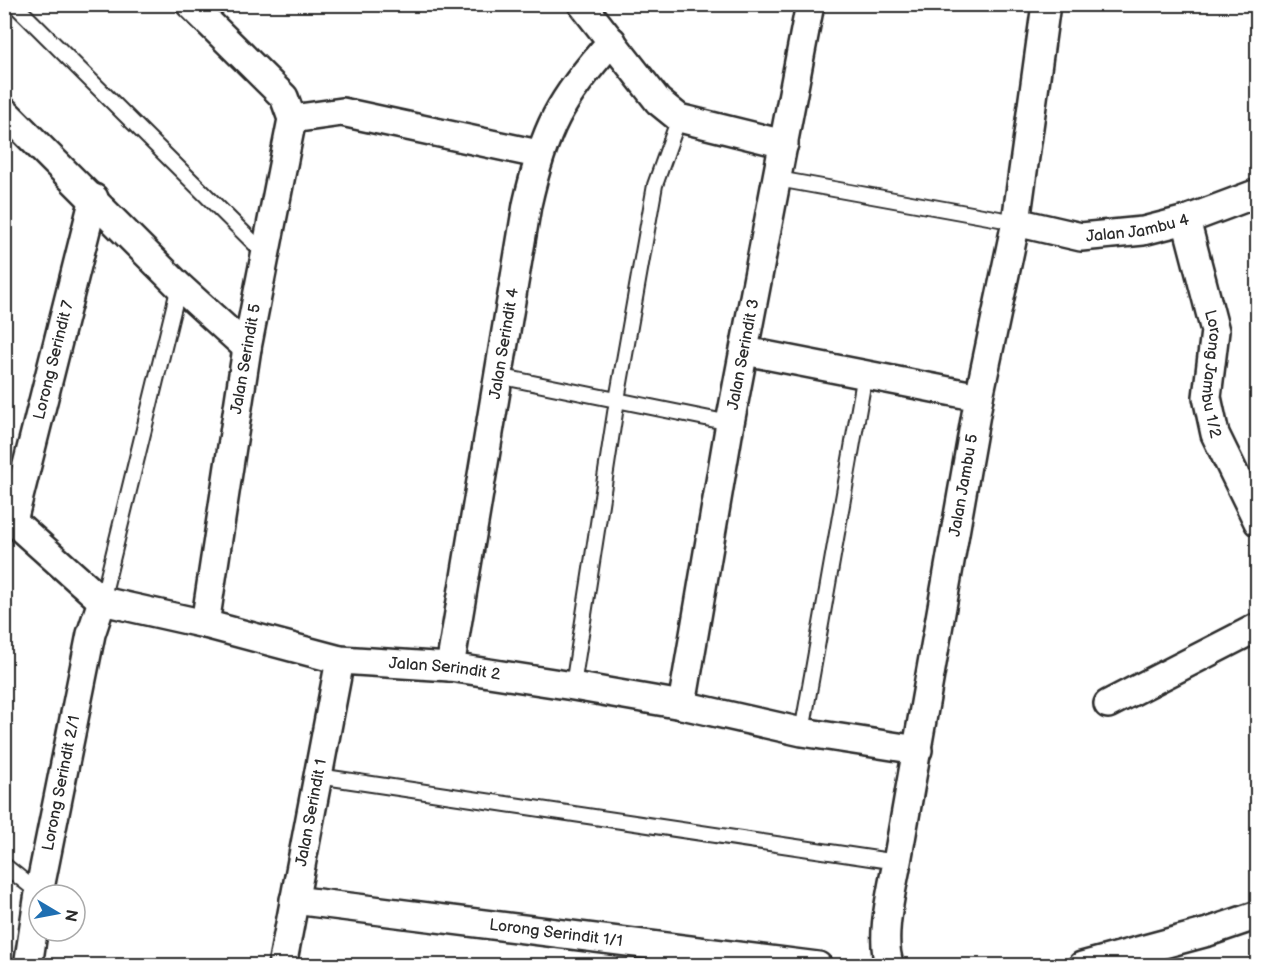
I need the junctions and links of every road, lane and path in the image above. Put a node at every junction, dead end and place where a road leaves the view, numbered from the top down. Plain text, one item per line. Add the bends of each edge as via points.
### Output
1 (14, 4) edge
2 (190, 4) edge
3 (582, 4) edge
4 (810, 4) edge
5 (1046, 4) edge
6 (612, 41) junction
7 (288, 108) junction
8 (5, 115) edge
9 (679, 118) junction
10 (784, 144) junction
11 (538, 154) junction
12 (778, 179) junction
13 (1257, 194) edge
14 (94, 198) junction
15 (1186, 220) junction
16 (1016, 222) junction
17 (265, 254) junction
18 (179, 286) junction
19 (247, 348) junction
20 (745, 351) junction
21 (866, 374) junction
22 (498, 376) junction
23 (979, 397) junction
24 (617, 400) junction
25 (730, 423) junction
26 (9, 517) edge
27 (1257, 522) edge
28 (102, 601) junction
29 (205, 624) junction
30 (1257, 627) edge
31 (340, 660) junction
32 (450, 667) junction
33 (573, 686) junction
34 (1108, 704) dead end
35 (682, 705) junction
36 (802, 732) junction
37 (918, 750) junction
38 (318, 776) junction
39 (897, 862) junction
40 (4, 865) edge
41 (27, 883) edge
42 (41, 883) edge
43 (294, 900) junction
44 (1257, 915) edge
45 (31, 943) edge
46 (28, 966) edge
47 (282, 966) edge
48 (818, 966) edge
49 (890, 966) edge
50 (1082, 966) edge

1 - 17 lane
2 - 7 street
3 - 6 street
4 - 10 street, Jalan Serindit 3
5 - 16 street, Jalan Jambu 5
6 - 9 street via 658,101
6 - 11 street, Jalan Serindit 4 via 577,81 554,117
7 - 11 street via 342,112
7 - 17 street, Jalan Serindit 5
8 - 14 street
9 - 10 street
9 - 24 lane via 655,185
10 - 12 street, Jalan Serindit 3
11 - 22 street, Jalan Serindit 4
12 - 16 lane
12 - 20 street, Jalan Serindit 3
13 - 15 street, Jalan Jambu 4
14 - 18 street
14 - 26 street, Lorong Serindit 7
15 - 16 street, Jalan Jambu 4 via 1143,231 1081,237
15 - 27 street, Lorong Jambu 1/2 via 1215,331 1207,398 1215,434
16 - 23 street, Jalan Jambu 5
17 - 19 street, Jalan Serindit 5
18 - 19 street
18 - 28 lane
19 - 29 street, Jalan Serindit 5
20 - 21 street
20 - 25 street, Jalan Serindit 3
21 - 23 street
21 - 36 lane
22 - 24 lane
22 - 32 street, Jalan Serindit 4
23 - 37 street, Jalan Jambu 5
24 - 25 lane
24 - 33 lane
25 - 35 street, Jalan Serindit 3
26 - 28 street, Jalan Serindit 2
28 - 29 street, Jalan Serindit 2
28 - 42 street, Lorong Serindit 2/1 via 91,634
29 - 31 street, Jalan Serindit 2
30 - 34 street
31 - 32 street, Jalan Serindit 2
31 - 38 street, Jalan Serindit 1
32 - 33 street, Jalan Serindit 2
33 - 35 street, Jalan Serindit 2
35 - 36 street, Jalan Serindit 2
36 - 37 street, Jalan Serindit 2
37 - 39 street, Jalan Jambu 5
38 - 39 lane
38 - 43 street, Jalan Serindit 1
39 - 49 street, Jalan Jambu 5 via 888,919 886,956
40 - 41 lane
43 - 47 street, Jalan Serindit 1
43 - 48 street, Lorong Serindit 1/1
44 - 50 street
45 - 46 street, Lorong Serindit 2/1

